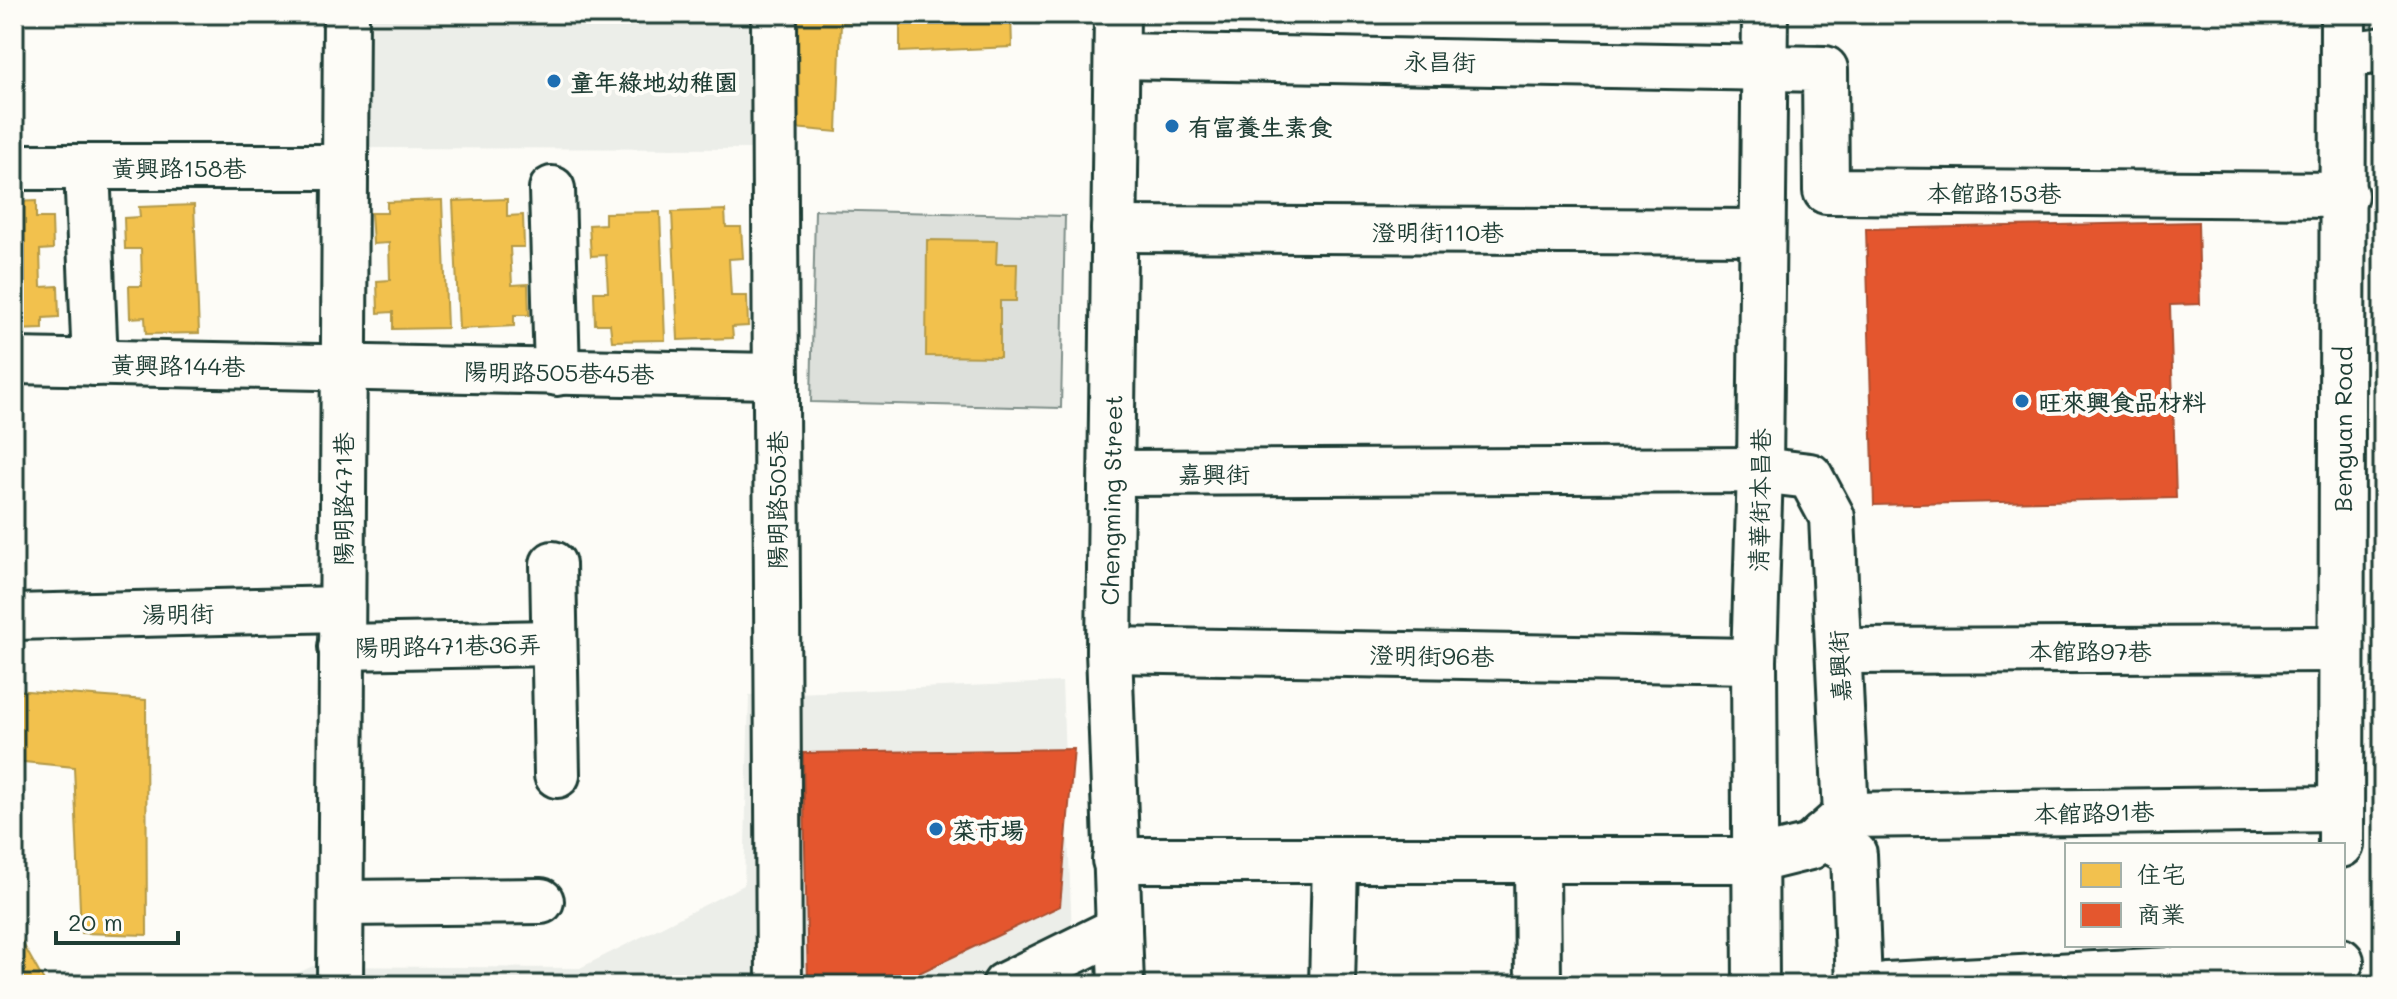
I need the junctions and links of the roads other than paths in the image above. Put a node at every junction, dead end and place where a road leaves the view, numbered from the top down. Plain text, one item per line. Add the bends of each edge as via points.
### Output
1 (346, 14) edge
2 (774, 14) edge
3 (1765, 14) edge
4 (1117, 35) edge
5 (2357, 40) edge
6 (1764, 66) junction
7 (14, 167) edge
8 (87, 167) junction
9 (344, 167) junction
10 (552, 189) dead end
11 (2345, 195) junction
12 (1114, 229) junction
13 (1762, 232) junction
14 (14, 361) edge
15 (95, 363) junction
16 (342, 369) junction
17 (557, 373) junction
18 (776, 376) junction
19 (1760, 470) junction
20 (1112, 473) junction
21 (553, 564) dead end
22 (14, 617) edge
23 (342, 628) junction
24 (554, 643) junction
25 (2341, 649) junction
26 (1109, 650) junction
27 (1839, 651) junction
28 (1754, 661) junction
29 (557, 775) dead end
30 (1834, 826) junction
31 (2341, 827) edge
32 (1115, 860) junction
33 (1757, 860) junction
34 (1335, 862) junction
35 (1537, 862) junction
36 (541, 901) dead end
37 (341, 903) junction
38 (1119, 929) junction
39 (2341, 964) edge
40 (340, 985) edge
41 (779, 985) edge
42 (1005, 985) edge
43 (1121, 985) edge
44 (1332, 985) edge
45 (1538, 985) edge
46 (1756, 985) edge
47 (1859, 985) edge
48 (1886, 985) edge

1 - 9 street, 陽明路471巷
2 - 18 street, 陽明路505巷
3 - 6 street, 清華街本昌巷
4 - 6 street, 永昌街
4 - 12 street, Chengming Street
5 - 11 street, Benguan Road
6 - 11 street, 本館路153巷 via 1825,69 1826,191
6 - 13 street, 清華街本昌巷
7 - 8 street, 黃興路158巷
8 - 9 street, 黃興路158巷
8 - 15 street
9 - 16 street, 陽明路471巷
10 - 17 street
11 - 25 street, Benguan Road
12 - 13 street, 澄明街110巷
12 - 20 street, Chengming Street
13 - 19 street, 清華街本昌巷
14 - 15 street, 黃興路144巷
15 - 16 street, 黃興路144巷
16 - 17 street, 陽明路505巷45巷
16 - 23 street, 陽明路471巷
17 - 18 street, 陽明路505巷45巷
18 - 41 street, 陽明路505巷
19 - 20 street, 嘉興街
19 - 27 street, 嘉興街 via 1810,476 1832,517
19 - 28 street, 清華街本昌巷
20 - 26 street, Chengming Street
21 - 24 street, 陽明路471巷36弄
22 - 23 street, 湯明街
23 - 24 street, 陽明路471巷36弄
23 - 37 street, 陽明路471巷
24 - 29 street, 陽明路471巷36弄
25 - 27 street, 本館路97巷
25 - 31 street, Benguan Road
26 - 28 street, 澄明街96巷
26 - 32 street, Chengming Street
27 - 30 street, 嘉興街
28 - 33 street, 清華街本昌巷
30 - 31 street, 本館路91巷
30 - 33 street via 1810,847
30 - 47 street via 1854,854
32 - 34 street
32 - 38 street, Chengming Street
33 - 35 street
33 - 46 street, 清華街本昌巷
34 - 35 street
34 - 44 street
35 - 45 street
36 - 37 street
37 - 40 street, 陽明路471巷
38 - 42 street
38 - 43 street, Chengming Street
39 - 48 street

